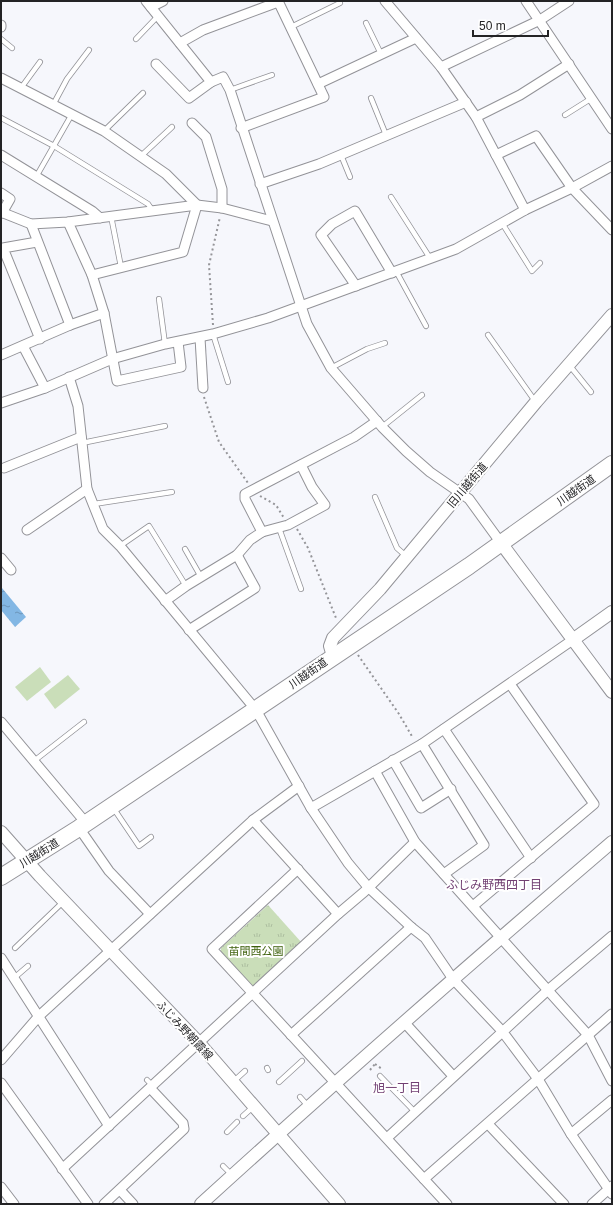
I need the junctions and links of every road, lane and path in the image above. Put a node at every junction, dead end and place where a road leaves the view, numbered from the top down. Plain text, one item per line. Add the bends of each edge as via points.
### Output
1 (163, 1) edge
2 (385, 1) edge
3 (526, 1) edge
4 (569, 1) edge
5 (278, 2) edge
6 (340, 3) dead end
7 (149, 4) edge
8 (158, 16) junction
9 (540, 20) junction
10 (366, 23) dead end
11 (291, 27) junction
12 (416, 38) junction
13 (1, 39) edge
14 (136, 39) dead end
15 (180, 43) junction
16 (12, 48) dead end
17 (89, 50) dead end
18 (381, 54) junction
19 (40, 62) dead end
20 (156, 64) dead end
21 (569, 64) junction
22 (441, 67) junction
23 (272, 75) dead end
24 (1, 78) edge
25 (211, 82) junction
26 (318, 84) junction
27 (21, 88) junction
28 (230, 90) junction
29 (143, 93) dead end
30 (371, 98) dead end
31 (592, 98) junction
32 (466, 102) junction
33 (53, 105) junction
34 (72, 114) junction
35 (566, 115) dead end
36 (476, 117) junction
37 (1, 118) edge
38 (192, 123) dead end
39 (172, 127) dead end
40 (241, 128) junction
41 (612, 129) edge
42 (104, 131) junction
43 (386, 135) junction
44 (54, 146) junction
45 (1, 155) edge
46 (341, 155) junction
47 (496, 155) junction
48 (141, 156) junction
49 (612, 166) edge
50 (36, 177) junction
51 (350, 177) dead end
52 (260, 184) junction
53 (572, 188) junction
54 (1, 193) edge
55 (391, 197) dead end
56 (197, 205) junction
57 (222, 208) junction
58 (525, 210) junction
59 (153, 211) junction
60 (1, 212) edge
61 (111, 216) junction
62 (100, 218) junction
63 (272, 221) junction
64 (68, 222) junction
65 (502, 223) junction
66 (30, 224) junction
67 (612, 230) edge
68 (37, 242) junction
69 (430, 258) junction
70 (540, 263) dead end
71 (121, 267) junction
72 (394, 272) junction
73 (92, 275) junction
74 (356, 286) junction
75 (159, 299) dead end
76 (300, 306) junction
77 (104, 313) junction
78 (612, 315) edge
79 (70, 325) junction
80 (426, 326) dead end
81 (213, 334) junction
82 (488, 335) dead end
83 (200, 338) junction
84 (40, 339) junction
85 (178, 342) junction
86 (385, 343) dead end
87 (164, 344) junction
88 (22, 346) junction
89 (1, 355) edge
90 (112, 359) junction
91 (569, 364) junction
92 (331, 368) junction
93 (69, 378) junction
94 (228, 382) dead end
95 (45, 388) junction
96 (203, 388) joint
97 (591, 392) dead end
98 (422, 395) dead end
99 (536, 402) junction
100 (1, 403) edge
101 (380, 424) junction
102 (165, 426) dead end
103 (81, 440) junction
104 (612, 464) edge
105 (301, 465) junction
106 (4, 468) dead end
107 (87, 489) junction
108 (253, 489) junction
109 (172, 492) dead end
110 (460, 494) junction
111 (375, 497) dead end
112 (94, 504) junction
113 (288, 525) junction
114 (279, 528) junction
115 (26, 530) dead end
116 (262, 532) junction
117 (501, 543) junction
118 (120, 546) junction
119 (184, 549) dead end
120 (237, 555) junction
121 (407, 557) junction
122 (1, 558) edge
123 (11, 570) dead end
124 (201, 577) junction
125 (186, 586) junction
126 (301, 589) dead end
127 (165, 601) junction
128 (612, 612) edge
129 (338, 624) dead end
130 (189, 630) junction
131 (574, 639) junction
132 (355, 651) dead end
133 (333, 656) junction
134 (510, 684) junction
135 (612, 692) edge
136 (256, 710) junction
137 (1, 722) edge
138 (84, 722) dead end
139 (444, 729) junction
140 (419, 745) junction
141 (393, 760) junction
142 (34, 761) junction
143 (375, 771) junction
144 (299, 786) junction
145 (451, 790) junction
146 (112, 806) junction
147 (311, 808) junction
148 (253, 820) junction
149 (82, 825) junction
150 (1, 832) edge
151 (151, 837) dead end
152 (415, 842) junction
153 (612, 842) edge
154 (530, 858) junction
155 (27, 861) junction
156 (298, 869) junction
157 (444, 874) junction
158 (1, 877) edge
159 (368, 887) junction
160 (64, 901) junction
161 (473, 906) junction
162 (150, 914) junction
163 (338, 914) junction
164 (411, 927) junction
165 (612, 936) edge
166 (501, 937) junction
167 (15, 948) dead end
168 (111, 951) junction
169 (1, 958) edge
170 (28, 966) dead end
171 (14, 978) junction
172 (453, 979) junction
173 (548, 990) junction
174 (252, 994) junction
175 (612, 1014) edge
176 (39, 1016) junction
177 (404, 1022) junction
178 (502, 1031) junction
179 (291, 1035) junction
180 (588, 1035) junction
181 (199, 1043) junction
182 (1, 1060) edge
183 (302, 1062) dead end
184 (246, 1071) dead end
185 (380, 1076) dead end
186 (453, 1076) junction
187 (538, 1079) junction
188 (612, 1081) edge
189 (233, 1082) junction
190 (279, 1082) dead end
191 (1, 1083) edge
192 (336, 1083) junction
193 (150, 1085) junction
194 (300, 1097) dead end
195 (612, 1100) edge
196 (254, 1106) junction
197 (309, 1106) junction
198 (414, 1112) junction
199 (243, 1116) dead end
200 (237, 1122) dead end
201 (488, 1124) junction
202 (109, 1126) junction
203 (227, 1132) dead end
204 (278, 1134) junction
205 (571, 1134) junction
206 (387, 1138) junction
207 (224, 1166) dead end
208 (62, 1169) junction
209 (232, 1175) junction
210 (424, 1179) junction
211 (1, 1187) edge
212 (120, 1190) junction
213 (611, 1190) edge
214 (14, 1204) edge
215 (88, 1204) edge
216 (104, 1204) edge
217 (133, 1204) edge
218 (201, 1204) edge
219 (339, 1204) edge
220 (447, 1204) edge
221 (564, 1204) edge
222 (592, 1204) edge

1 - 7 street
2 - 12 street
3 - 9 street
4 - 9 street
5 - 11 street
5 - 15 street via 203,30
6 - 11 lane
7 - 8 street
8 - 14 lane
8 - 15 street
9 - 21 street
9 - 22 street
10 - 18 lane
11 - 26 street
12 - 18 street
12 - 22 street
13 - 16 lane
15 - 25 street
17 - 33 lane
18 - 26 street
19 - 27 lane
20 - 25 street via 189,98
21 - 31 street
21 - 36 street via 520,95
22 - 32 street
23 - 28 lane
24 - 27 street
25 - 28 street via 223,77
26 - 40 street via 324,97
27 - 33 street
28 - 40 street
29 - 42 lane
30 - 43 lane
31 - 35 lane
31 - 41 street
32 - 36 street
32 - 43 street
33 - 34 street
34 - 42 street
34 - 44 lane
36 - 47 street
37 - 44 lane
38 - 57 street via 206,138 222,189
39 - 48 lane
40 - 52 street
42 - 48 street
43 - 46 street
44 - 50 lane
44 - 59 lane via 148,204
45 - 50 street
46 - 51 lane
46 - 52 street
47 - 53 street via 536,136
47 - 58 street
48 - 56 street via 166,174
49 - 53 street
50 - 62 street
52 - 63 street
53 - 58 street
53 - 67 street
54 - 60 street via 10,199
55 - 69 lane
56 - 57 street
56 - 59 street
56 - 71 street via 183,252
57 - 63 street
57 - 81 path via 209,265
58 - 65 street
59 - 61 street
60 - 66 street
61 - 62 street
61 - 71 lane
62 - 64 street
63 - 76 street
64 - 66 street
64 - 73 street
65 - 69 street via 456,249
65 - 70 lane via 532,271
66 - 68 street
68 - 79 street
68 - 84 street via 3,248
69 - 72 street
71 - 73 street
72 - 74 street
72 - 74 street via 355,211 332,224 321,234
72 - 80 lane
73 - 77 street
74 - 76 street
75 - 87 lane
76 - 81 street
76 - 92 street
77 - 79 street
77 - 90 street
78 - 91 street, 旧川越街道
79 - 84 street
81 - 83 street
81 - 94 lane
82 - 99 lane
83 - 85 street
83 - 96 street
84 - 88 street
85 - 87 street
85 - 90 street via 181,368 117,381
86 - 92 lane via 367,349
87 - 90 street
88 - 89 street
88 - 95 street
90 - 93 street
91 - 97 lane
91 - 99 street, 旧川越街道
92 - 101 street
93 - 95 street
93 - 103 street via 78,406
95 - 100 street
96 - 108 path via 219,442
98 - 101 lane
99 - 110 street, 旧川越街道
101 - 105 street
101 - 110 street via 430,472
102 - 103 lane
103 - 106 street
103 - 107 street
104 - 117 highway, 川越街道
105 - 108 street
105 - 113 street via 312,487 326,505
107 - 112 street
107 - 115 street
108 - 113 path via 276,505
108 - 116 street via 245,494 245,499
109 - 112 lane
110 - 117 street via 469,499
110 - 121 street, 旧川越街道
111 - 121 lane via 397,548
112 - 118 street via 103,529
113 - 114 street
113 - 129 path via 300,532
114 - 116 street
114 - 126 lane
116 - 120 street via 250,540
117 - 131 street
117 - 133 highway, 川越街道
118 - 125 lane via 148,526
118 - 127 street
119 - 124 lane
120 - 124 street
120 - 130 street via 255,588
121 - 133 street, 旧川越街道 via 333,638 330,646
122 - 123 street
124 - 125 street
125 - 127 street
127 - 130 street
128 - 131 street
130 - 136 street
131 - 134 street
131 - 135 street
132 - 140 path
133 - 136 highway, 川越街道
134 - 139 street
134 - 154 street via 594,804
136 - 144 street
136 - 146 highway, 川越街道
137 - 142 street
138 - 142 lane
139 - 140 street
139 - 154 street
140 - 141 street
140 - 145 street
141 - 143 street
141 - 145 street via 421,808
142 - 149 street
143 - 147 street
143 - 152 street
144 - 147 street
144 - 148 street
145 - 157 street via 484,845
146 - 149 highway, 川越街道
146 - 151 lane via 139,846
147 - 159 street via 348,863
148 - 156 street
148 - 162 street
149 - 155 highway, 川越街道
149 - 162 street via 109,871
150 - 155 street, ふじみ野朝霞線
152 - 157 street
152 - 159 street
153 - 166 street
154 - 161 street
155 - 158 highway, 川越街道
155 - 160 street, ふじみ野朝霞線
156 - 163 street
156 - 174 street via 212,949
157 - 161 street
159 - 163 street
159 - 164 street
160 - 167 lane
160 - 168 street, ふじみ野朝霞線
161 - 166 street
162 - 168 street
163 - 174 street
164 - 172 street via 425,938
164 - 179 street
165 - 173 street
166 - 172 street
166 - 173 street
168 - 176 street
168 - 181 street, ふじみ野朝霞線
169 - 171 street
170 - 171 lane
171 - 176 street
172 - 177 street
172 - 178 street
173 - 178 street
173 - 180 street
174 - 179 street
174 - 181 street
175 - 180 street
176 - 182 street via 25,1027 7,1048
176 - 202 street
177 - 186 street
177 - 192 street
178 - 186 street
178 - 187 street
179 - 192 street
180 - 187 street
180 - 188 street
181 - 189 street, ふじみ野朝霞線
181 - 193 street
183 - 190 lane
184 - 189 lane
185 - 198 lane
186 - 198 street
187 - 201 street
187 - 205 street
189 - 196 street, ふじみ野朝霞線
191 - 208 street
192 - 197 street
192 - 206 street
193 - 202 street
193 - 212 street via 183,1123 184,1129
194 - 197 lane
195 - 205 street
196 - 199 lane
196 - 204 street, ふじみ野朝霞線
197 - 204 street
198 - 206 street
200 - 203 lane
201 - 210 street
201 - 221 street
202 - 208 street
204 - 209 street
204 - 219 street, ふじみ野朝霞線
205 - 213 street
206 - 210 street
207 - 209 lane
208 - 215 street
209 - 218 street
210 - 220 street
211 - 214 street
212 - 216 street
212 - 217 street
213 - 222 street

